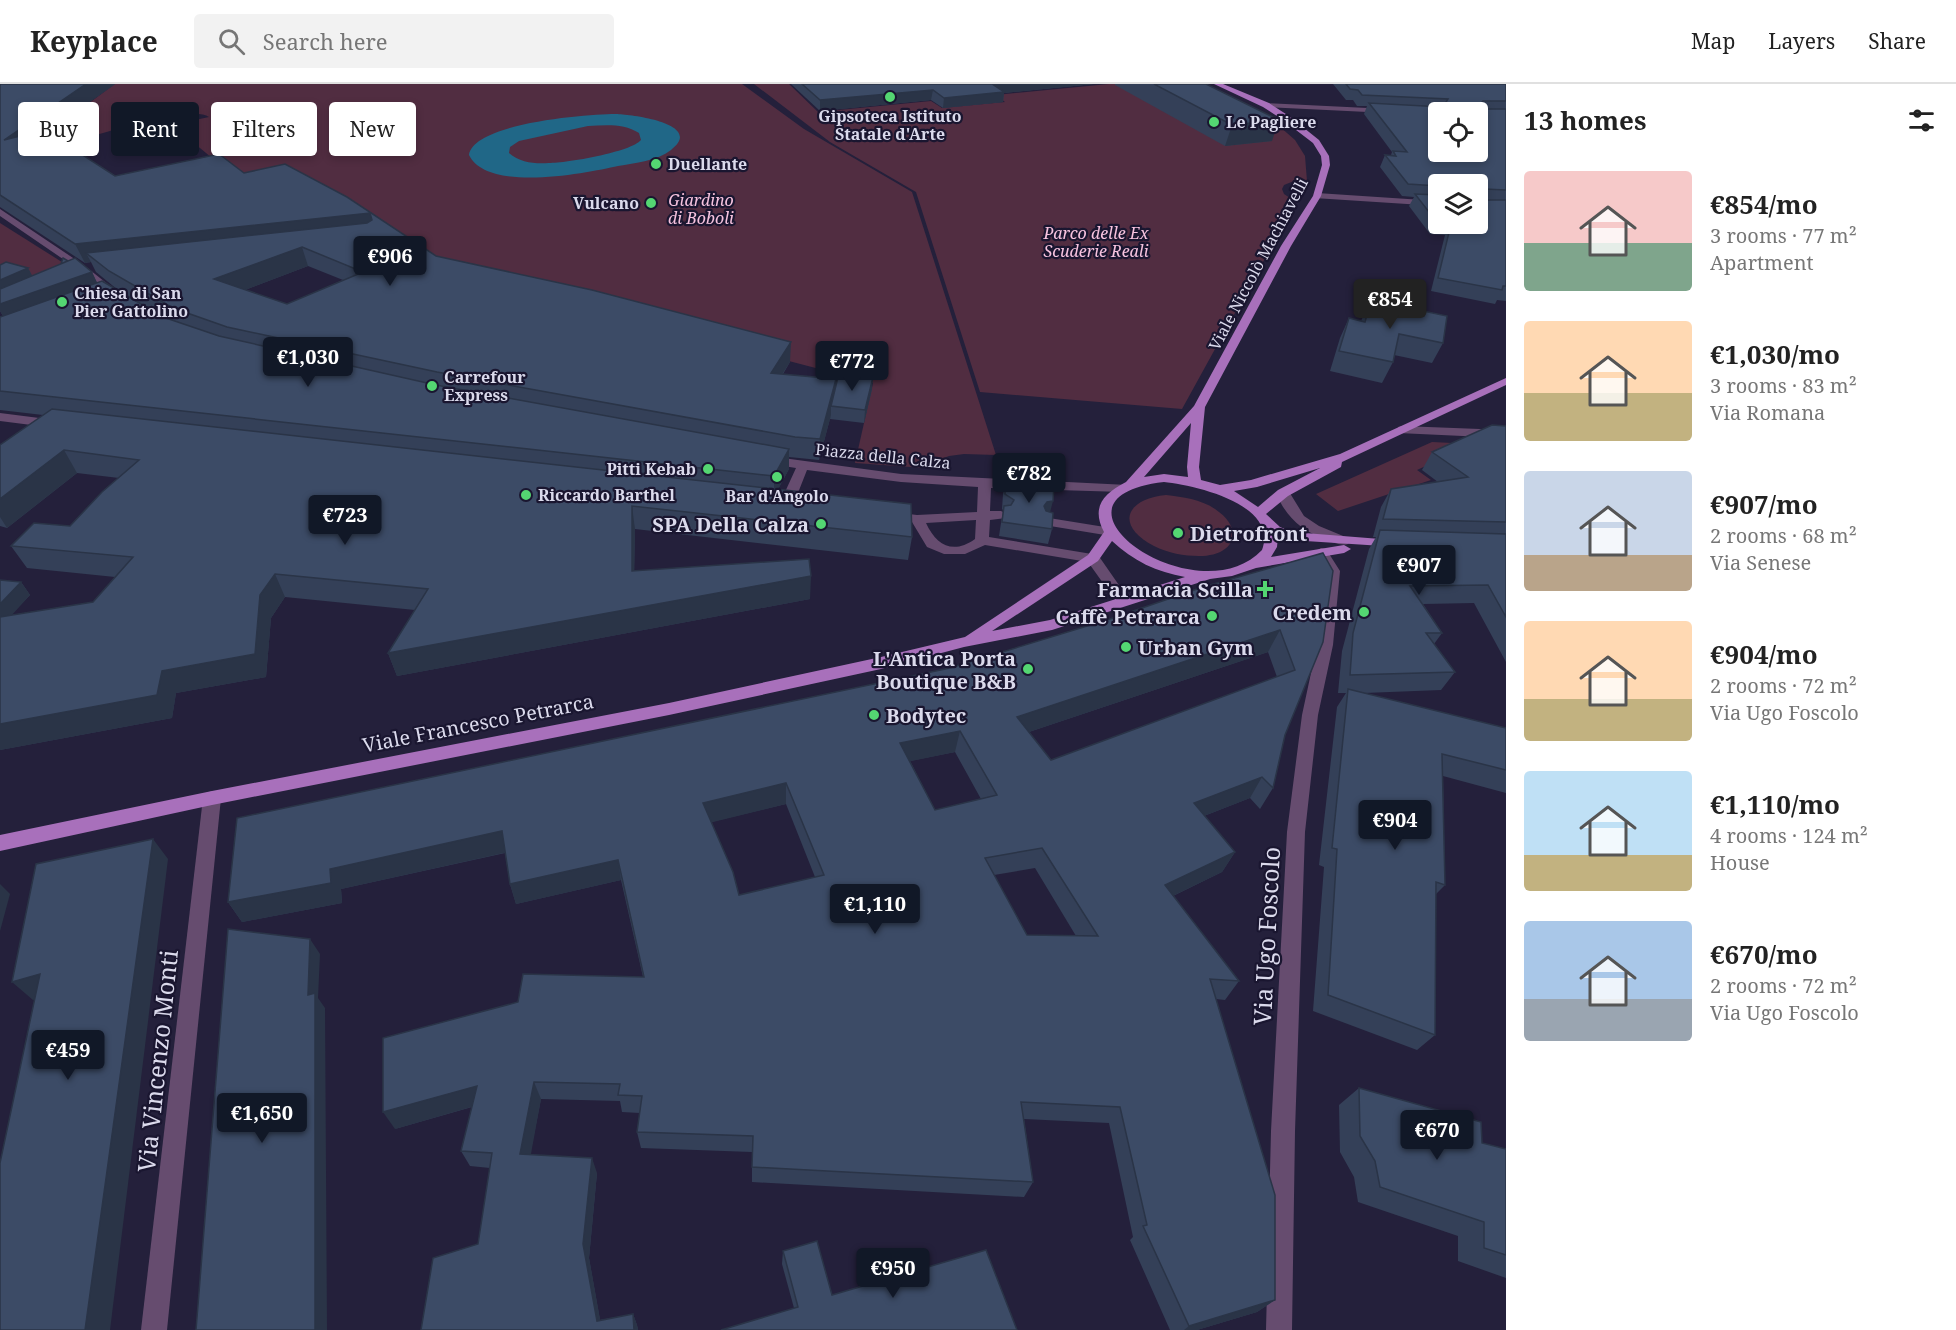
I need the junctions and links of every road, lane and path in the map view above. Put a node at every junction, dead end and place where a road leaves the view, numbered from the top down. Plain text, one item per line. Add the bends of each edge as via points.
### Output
1 (1217, 84) edge
2 (1266, 105) junction
3 (1397, 112) edge
4 (1317, 196) junction
5 (1428, 203) edge
6 (0, 212) edge
7 (88, 268) junction
8 (71, 278) edge
9 (123, 300) edge
10 (1506, 381) edge
11 (1199, 407) junction
12 (0, 417) edge
13 (73, 426) edge
14 (1402, 430) junction
15 (1506, 434) edge
16 (751, 457) edge
17 (1344, 457) junction
18 (803, 466) junction
19 (1196, 482) junction
20 (985, 485) junction
21 (1127, 486) junction
22 (1220, 489) junction
23 (1283, 493) junction
24 (787, 503) edge
25 (874, 514) edge
26 (984, 514) junction
27 (1001, 515) edge
28 (917, 519) junction
29 (1262, 519) junction
30 (1049, 522) edge
31 (1111, 532) junction
32 (982, 540) junction
33 (1343, 541) junction
34 (1384, 544) junction
35 (1407, 545) edge
36 (1321, 552) junction
37 (1093, 558) junction
38 (1253, 565) junction
39 (1208, 575) junction
40 (1123, 601) junction
41 (964, 642) junction
42 (212, 798) junction
43 (0, 843) edge
44 (154, 1330) edge
45 (1280, 1330) edge

1 - 2 main road, Viale Niccolò Machiavelli
2 - 3 street
2 - 4 main road, Viale Niccolò Machiavelli via 1307,134 1325,156
4 - 5 street
4 - 11 main road, Viale Niccolò Machiavelli
6 - 7 street
7 - 8 street
7 - 9 street
10 - 14 main road
11 - 19 main road, Viale Niccolò Machiavelli via 1193,467
11 - 21 main road, Viale Niccolò Machiavelli
12 - 13 street
14 - 15 street
14 - 17 main road
16 - 18 street
17 - 22 main road via 1252,484
17 - 23 main road
18 - 20 street, Piazza della Calza
18 - 24 street, Piazza della Calza
19 - 21 main road via 1164,478
19 - 22 main road
20 - 21 street, Piazza della Calza
20 - 26 street
21 - 31 main road, Viale Niccolò Machiavelli via 1109,497 1104,510
22 - 29 main road via 1244,502
23 - 29 main road
23 - 33 street via 1290,510 1305,525
25 - 28 street
26 - 27 street
26 - 28 street
26 - 32 street
28 - 32 street via 932,544 950,550 973,548
29 - 33 main road via 1290,536
29 - 38 main road via 1272,542 1268,553
30 - 31 street
31 - 37 main road, Viale Francesco Petrarca
31 - 39 main road via 1127,548 1157,565
32 - 37 street
33 - 34 main road
34 - 35 main road
34 - 36 main road
36 - 38 main road
36 - 45 street, Via Ugo Foscolo via 1333,571 1296,832 1282,1131
37 - 40 street
37 - 41 main road, Viale Francesco Petrarca
38 - 39 main road
39 - 40 main road, Viale Francesco Petrarca
40 - 41 main road, Viale Francesco Petrarca via 1052,625
41 - 42 main road, Viale Francesco Petrarca via 669,709
42 - 43 main road, Viale Francesco Petrarca
42 - 44 street, Via Vincenzo Monti

